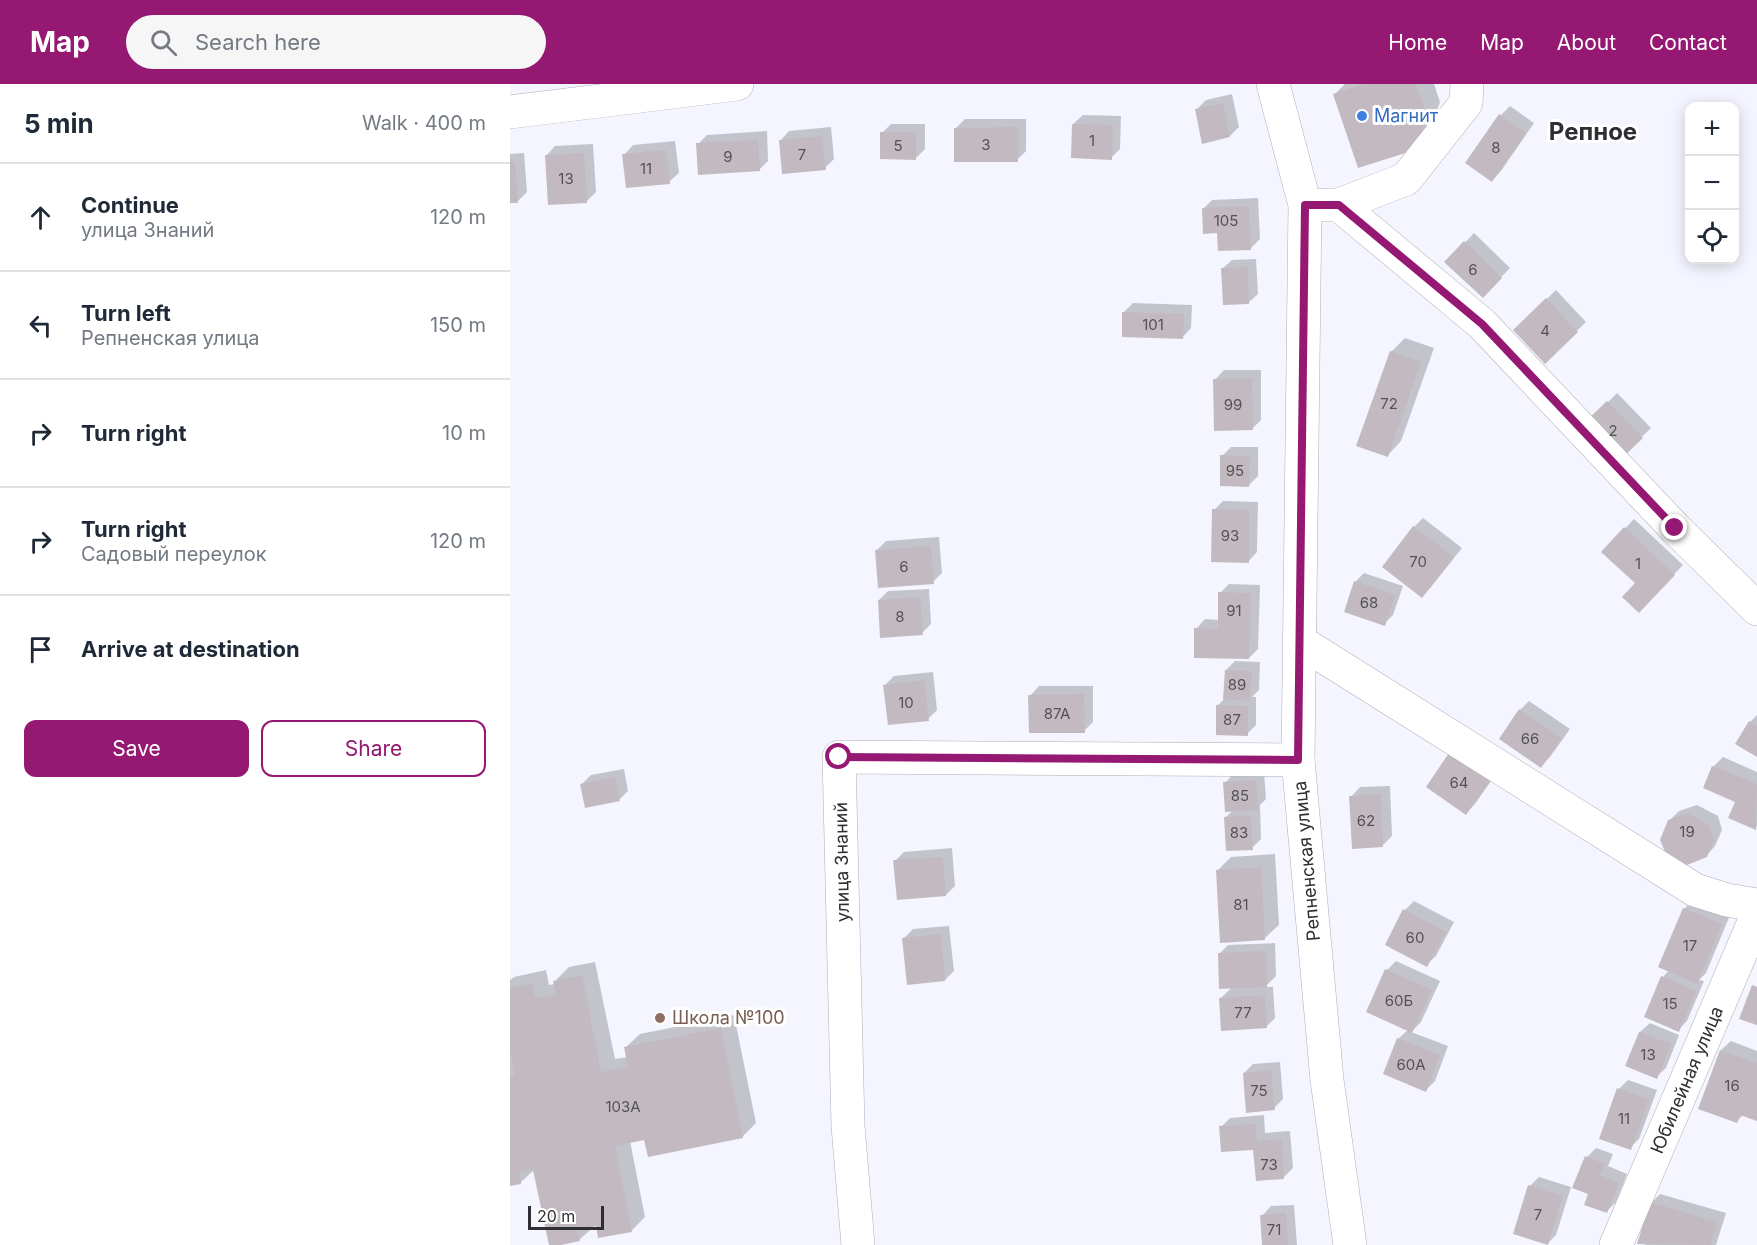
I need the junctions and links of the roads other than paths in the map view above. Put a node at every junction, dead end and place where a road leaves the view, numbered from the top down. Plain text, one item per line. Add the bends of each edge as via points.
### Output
1 (737, 84) edge
2 (1273, 84) edge
3 (1467, 84) edge
4 (510, 112) edge
5 (1305, 205) junction
6 (1339, 205) junction
7 (1757, 609) edge
8 (1299, 641) junction
9 (1298, 760) junction
10 (1757, 905) edge
11 (1757, 915) edge
12 (858, 1245) edge
13 (1350, 1245) edge
14 (1616, 1245) edge

1 - 4 street
2 - 5 street, Репненская улица
3 - 6 street via 1466,103 1406,179
5 - 6 street
5 - 8 street, Репненская улица
6 - 7 street via 1482,324
8 - 9 street, Репненская улица
8 - 10 street via 1695,890
9 - 12 street, улица Знаний via 839,757 848,1126
9 - 13 street, Репненская улица via 1327,1080
11 - 14 street, Юбилейная улица

